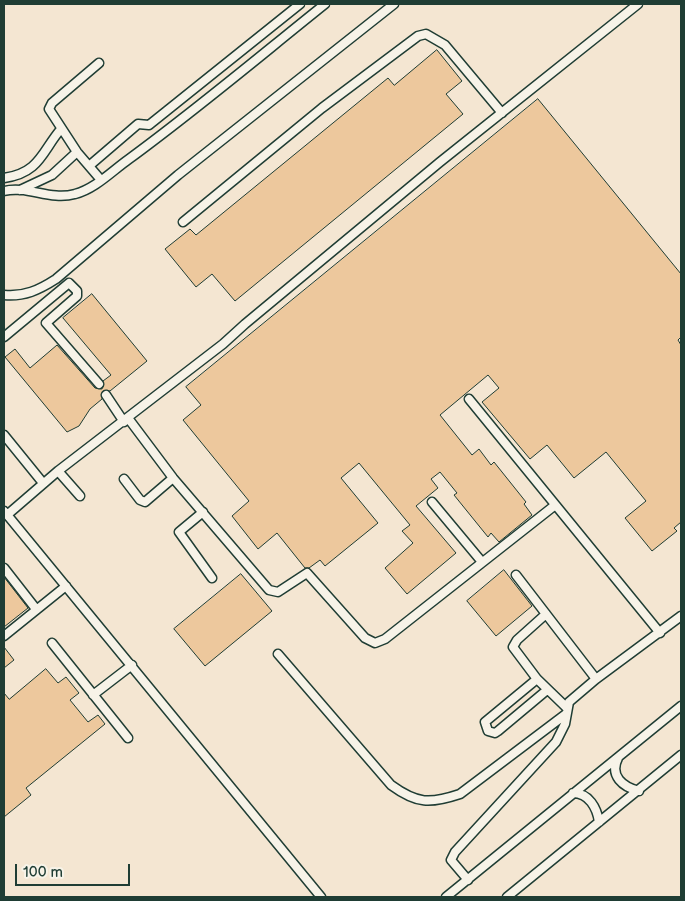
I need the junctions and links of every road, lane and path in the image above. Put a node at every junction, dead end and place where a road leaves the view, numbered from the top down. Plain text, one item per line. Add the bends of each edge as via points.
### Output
1 (300, 4) edge
2 (325, 4) edge
3 (394, 4) edge
4 (638, 4) edge
5 (99, 63) dead end
6 (502, 112) junction
7 (61, 129) junction
8 (77, 152) junction
9 (89, 166) junction
10 (4, 178) edge
11 (101, 180) junction
12 (20, 190) junction
13 (4, 191) edge
14 (183, 222) dead end
15 (4, 295) edge
16 (4, 337) edge
17 (99, 384) dead end
18 (106, 395) dead end
19 (469, 399) dead end
20 (126, 420) junction
21 (4, 435) edge
22 (58, 471) junction
23 (173, 478) junction
24 (124, 479) dead end
25 (43, 483) junction
26 (80, 496) dead end
27 (432, 502) dead end
28 (554, 506) junction
29 (204, 512) junction
30 (6, 513) edge
31 (482, 562) junction
32 (4, 568) edge
33 (516, 575) dead end
34 (212, 578) dead end
35 (66, 586) junction
36 (36, 609) junction
37 (546, 614) junction
38 (681, 616) edge
39 (660, 633) junction
40 (4, 636) edge
41 (52, 643) dead end
42 (278, 654) dead end
43 (132, 666) junction
44 (537, 679) junction
45 (596, 679) junction
46 (548, 690) junction
47 (93, 695) junction
48 (681, 706) edge
49 (566, 711) junction
50 (128, 738) dead end
51 (681, 755) edge
52 (618, 758) junction
53 (639, 791) junction
54 (573, 794) junction
55 (599, 822) junction
56 (468, 880) junction
57 (321, 897) edge
58 (446, 897) edge
59 (507, 897) edge

1 - 9 street via 149,125 138,124
2 - 11 street
3 - 15 street via 178,175 56,280 40,290
4 - 6 street
5 - 7 street via 50,106
6 - 14 street via 446,45 426,34 418,36 322,108
6 - 20 street via 223,344
7 - 8 street
7 - 10 street via 39,160 19,174
8 - 9 street
8 - 12 street via 52,175
9 - 11 street
11 - 12 street via 74,194 48,196
12 - 13 street
16 - 17 street via 69,284 77,291 77,296 46,323
18 - 20 street
19 - 28 street
20 - 22 street
20 - 23 street
21 - 25 street
22 - 25 street
22 - 26 street
23 - 24 street via 145,502
23 - 29 street
25 - 30 street
27 - 31 street
28 - 31 street
28 - 39 street
29 - 31 street via 268,590 278,592 307,573 365,638 375,643 385,639
29 - 34 street via 178,532
30 - 35 street
32 - 36 street
33 - 37 street
35 - 36 street
35 - 43 street
36 - 40 street
37 - 44 street via 513,647
37 - 45 street
38 - 39 street
39 - 45 street
41 - 47 street
42 - 49 street via 391,785 415,800 442,800 460,794
43 - 47 street
43 - 57 street
44 - 46 street
44 - 46 street via 485,722 488,731 495,734
45 - 49 street via 569,702
46 - 49 street
47 - 50 street
48 - 52 street
49 - 56 street via 565,724 556,742 455,852 451,860 453,865
51 - 53 street
52 - 53 street via 615,767 617,778 626,787
52 - 54 street
53 - 55 street
54 - 55 street via 591,801 598,811
54 - 56 street
55 - 59 street
56 - 58 street

